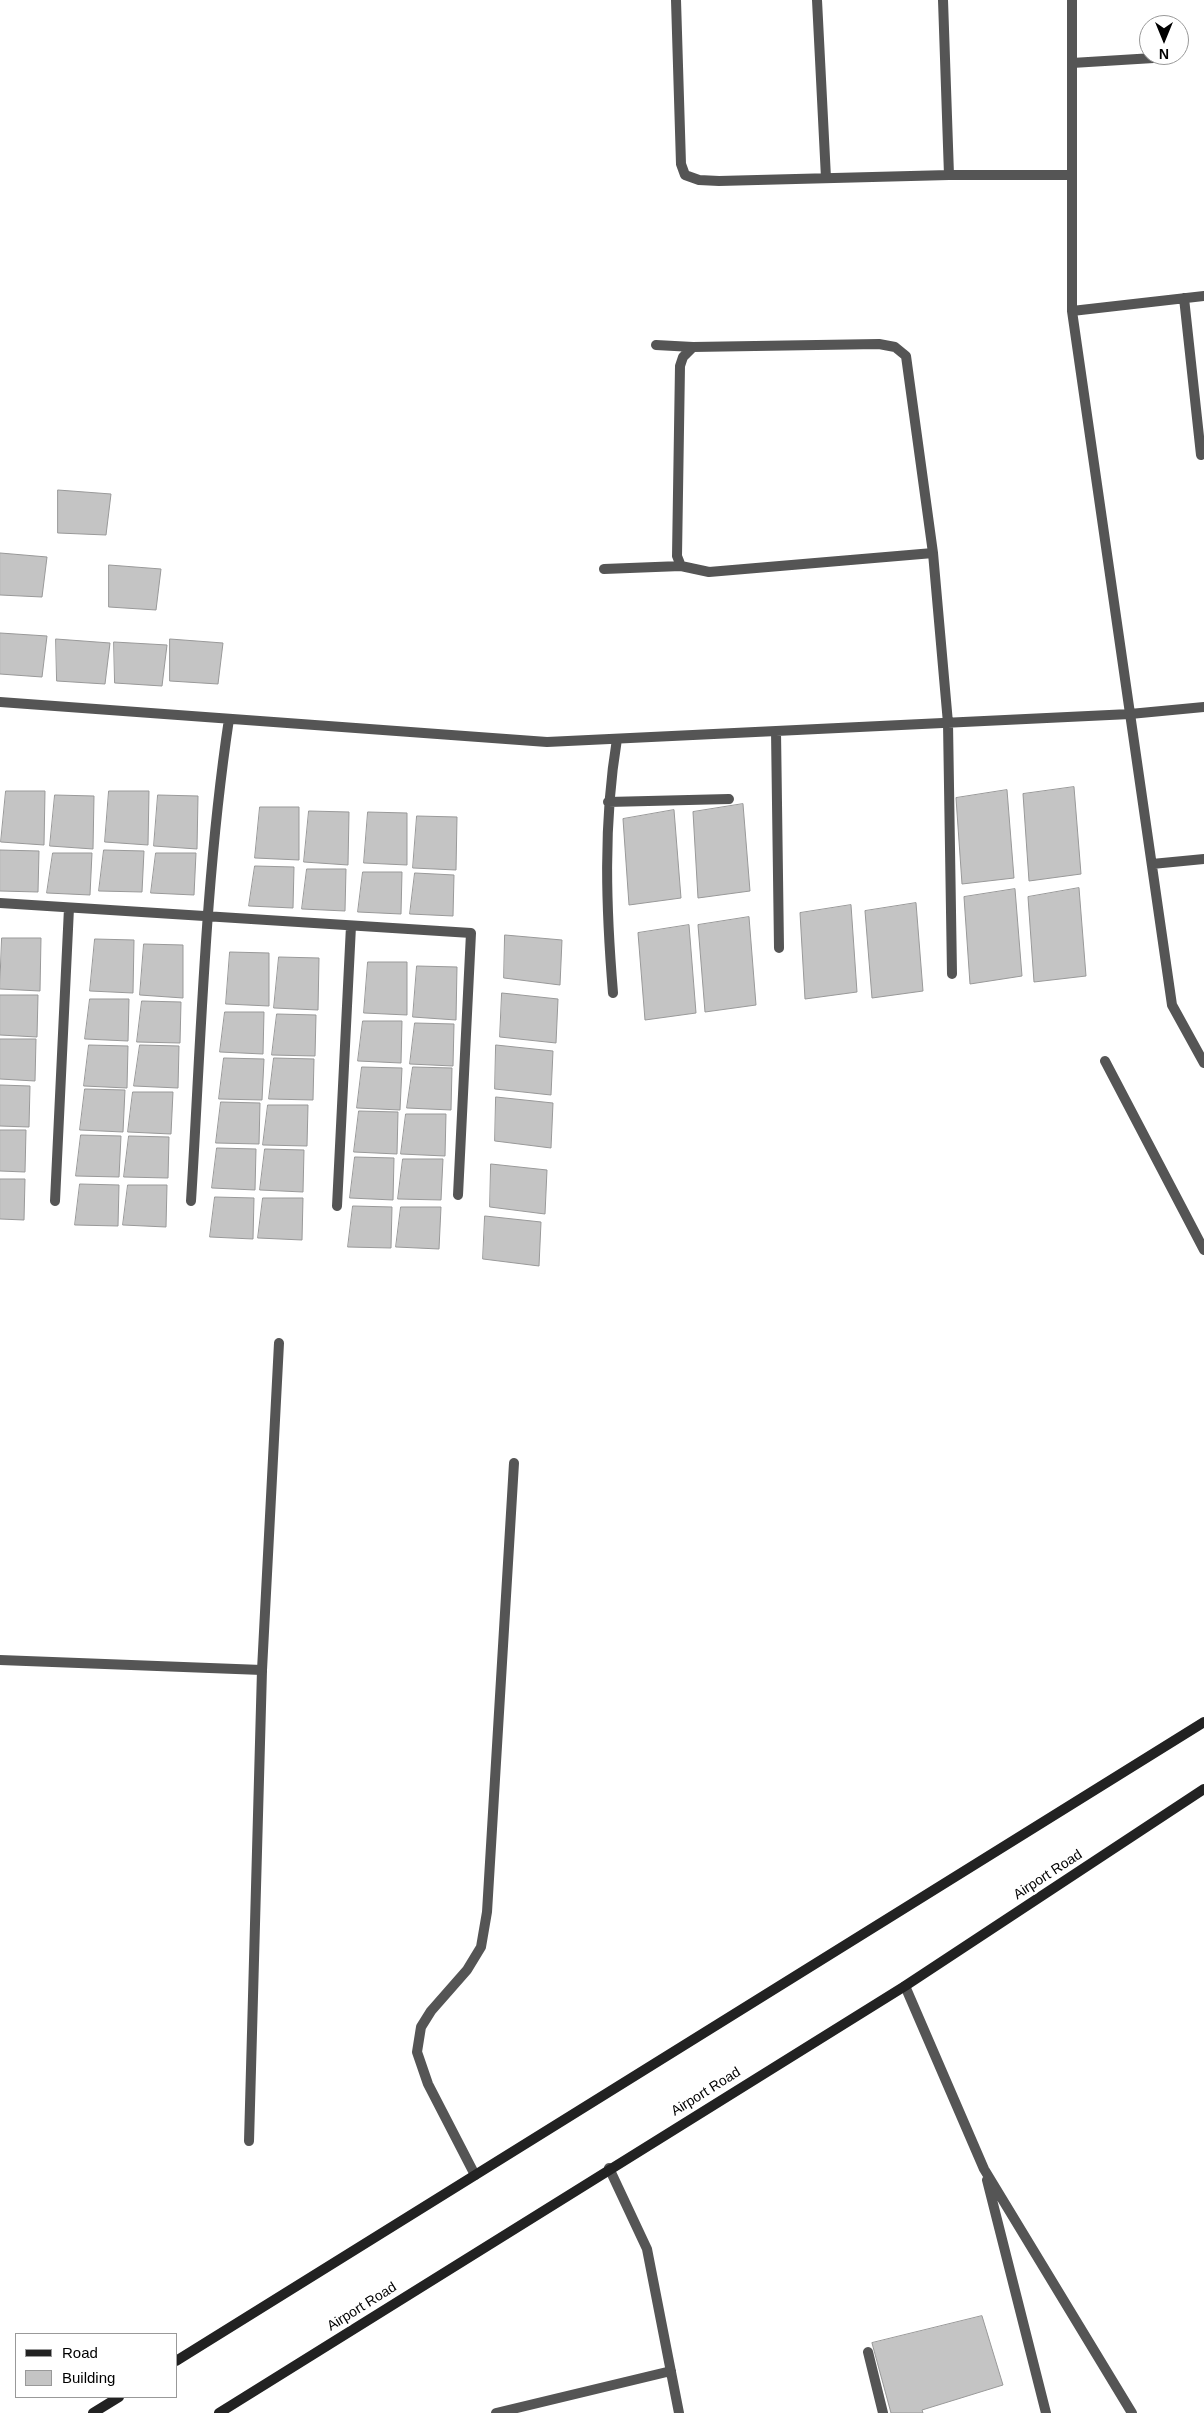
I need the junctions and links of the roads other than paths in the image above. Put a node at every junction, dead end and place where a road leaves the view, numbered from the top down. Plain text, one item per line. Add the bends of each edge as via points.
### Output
1 (676, 0) edge
2 (817, 0) edge
3 (943, 0) edge
4 (1072, 0) edge
5 (1139, 59) edge
6 (1072, 63) junction
7 (949, 175) junction
8 (1072, 175) junction
9 (826, 178) junction
10 (1204, 296) edge
11 (1184, 298) junction
12 (1072, 310) junction
13 (656, 345) dead end
14 (693, 347) junction
15 (1201, 455) dead end
16 (933, 553) junction
17 (681, 566) junction
18 (604, 569) dead end
19 (0, 702) edge
20 (1204, 707) edge
21 (1130, 714) junction
22 (228, 719) junction
23 (948, 723) junction
24 (776, 732) junction
25 (617, 739) junction
26 (730, 799) dead end
27 (608, 802) junction
28 (1204, 859) edge
29 (1152, 864) junction
30 (0, 903) edge
31 (69, 908) junction
32 (208, 918) junction
33 (351, 926) junction
34 (779, 948) dead end
35 (952, 974) dead end
36 (614, 993) dead end
37 (1105, 1061) dead end
38 (1204, 1064) edge
39 (458, 1195) dead end
40 (55, 1201) dead end
41 (191, 1201) dead end
42 (337, 1206) dead end
43 (1204, 1250) edge
44 (280, 1343) dead end
45 (514, 1463) dead end
46 (0, 1660) edge
47 (262, 1670) junction
48 (1204, 1722) edge
49 (1204, 1789) edge
50 (905, 1986) junction
51 (249, 2141) dead end
52 (610, 2168) junction
53 (984, 2169) junction
54 (475, 2175) junction
55 (868, 2352) dead end
56 (178, 2360) edge
57 (671, 2371) junction
58 (117, 2398) edge
59 (93, 2413) edge
60 (219, 2413) edge
61 (496, 2413) edge
62 (679, 2413) edge
63 (883, 2413) edge
64 (1046, 2413) edge
65 (1132, 2413) edge

1 - 9 street via 681,164 685,175 719,181
2 - 9 street
3 - 7 street
4 - 6 street
5 - 6 street
6 - 8 street
7 - 8 street
7 - 9 street
8 - 12 street
10 - 11 street
11 - 12 street
11 - 15 street
12 - 21 street
13 - 14 street
14 - 16 street via 880,344 895,347 906,356
14 - 17 street via 683,357 680,366 677,556
16 - 17 street via 709,572
16 - 23 street
17 - 18 street
19 - 22 street
20 - 21 street
21 - 23 street
21 - 29 street
22 - 25 street via 547,742
22 - 32 street
23 - 24 street
23 - 35 street
24 - 25 street
24 - 34 street
25 - 27 street
26 - 27 street
27 - 36 street via 607,920
28 - 29 street
29 - 38 street via 1172,1005
30 - 31 street
31 - 32 street
31 - 40 street
32 - 33 street
32 - 41 street
33 - 39 street via 471,933
33 - 42 street
37 - 43 street
44 - 47 street
45 - 54 street via 487,1912 481,1947 467,1970 421,2027 417,2052 428,2084
46 - 47 street
47 - 51 street
48 - 54 main road
49 - 50 main road, Airport Road
50 - 52 main road, Airport Road
50 - 53 street
52 - 57 street via 647,2249
52 - 60 main road, Airport Road
53 - 64 street
53 - 65 street
54 - 56 main road
55 - 63 street
57 - 61 street
57 - 62 street
58 - 59 main road

